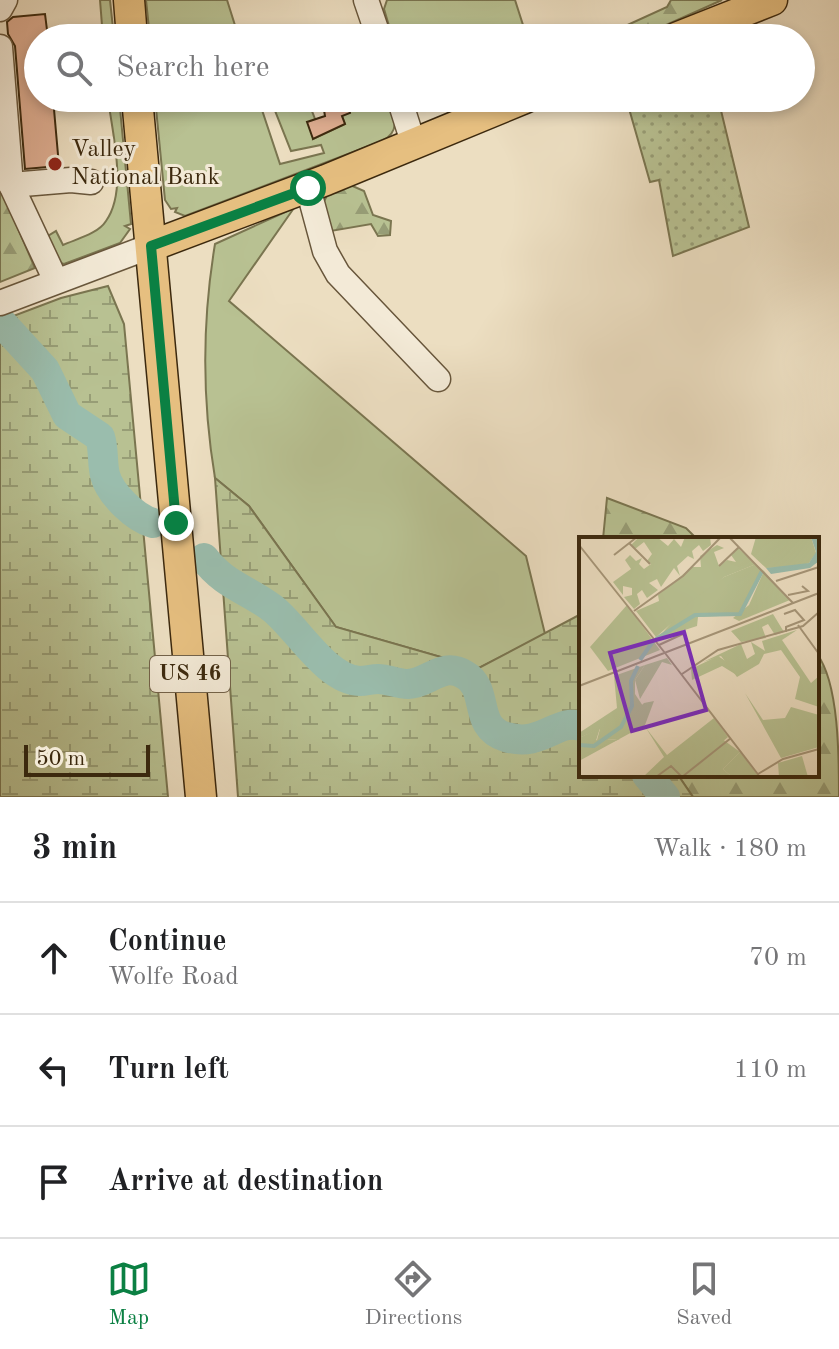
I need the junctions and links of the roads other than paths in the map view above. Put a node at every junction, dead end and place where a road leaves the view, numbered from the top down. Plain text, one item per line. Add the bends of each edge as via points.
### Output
1 (5, 0) edge
2 (129, 0) edge
3 (366, 0) edge
4 (772, 0) edge
5 (0, 9) edge
6 (131, 24) edge
7 (374, 24) edge
8 (711, 24) edge
9 (0, 47) edge
10 (138, 112) edge
11 (403, 112) edge
12 (489, 112) edge
13 (413, 142) junction
14 (91, 182) dead end
15 (11, 185) junction
16 (308, 188) junction
17 (151, 246) junction
18 (56, 281) junction
19 (5, 301) edge
20 (438, 379) dead end
21 (201, 797) edge

1 - 5 street
2 - 6 main road
3 - 7 street
4 - 8 main road
9 - 15 street
10 - 17 main road, US 46
11 - 13 street
12 - 13 main road
13 - 16 main road
14 - 15 street
15 - 18 street
16 - 17 main road
16 - 20 street via 325,251 338,274
17 - 18 street
17 - 21 main road, US 46
18 - 19 street

